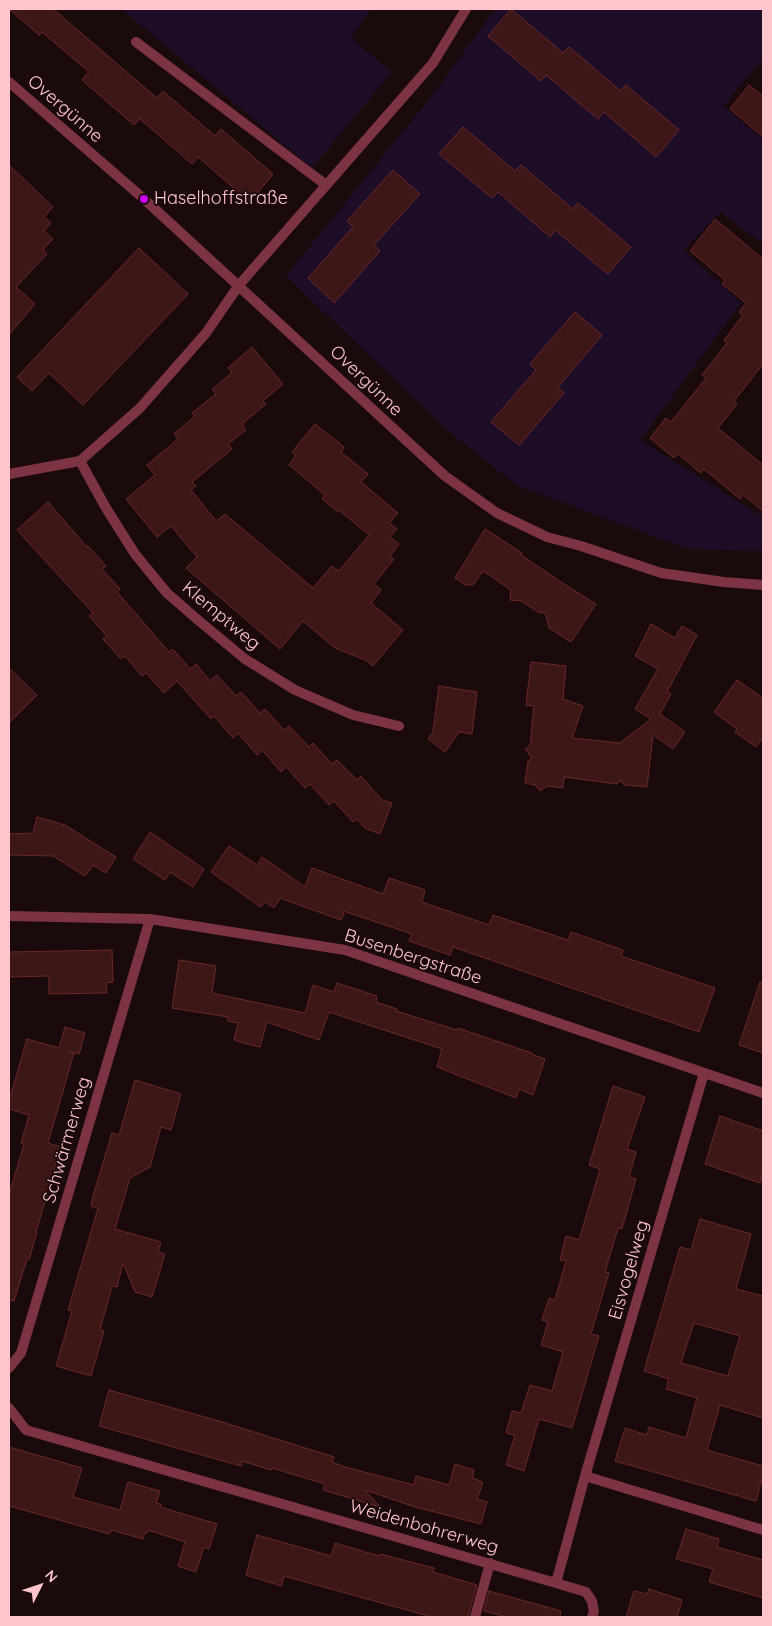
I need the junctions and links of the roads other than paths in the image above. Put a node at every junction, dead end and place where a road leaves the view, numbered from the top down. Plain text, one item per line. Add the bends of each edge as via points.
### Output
1 (466, 9) edge
2 (136, 42) dead end
3 (9, 82) edge
4 (326, 185) junction
5 (240, 285) junction
6 (80, 461) junction
7 (9, 474) edge
8 (763, 585) edge
9 (399, 726) dead end
10 (9, 916) edge
11 (150, 919) junction
12 (704, 1072) junction
13 (763, 1093) edge
14 (9, 1368) edge
15 (9, 1408) edge
16 (586, 1476) junction
17 (763, 1530) edge
18 (490, 1563) junction
19 (556, 1582) junction
20 (475, 1617) edge
21 (592, 1617) edge

1 - 4 street via 433,64
2 - 4 street
3 - 5 street, Overgünne
4 - 5 street
5 - 6 street via 206,333 140,408
5 - 8 street, Overgünne via 445,476 497,513 547,537 660,573
6 - 7 street
6 - 9 street, Klemptweg via 135,554 168,593 198,620 245,659 295,690 354,715
10 - 11 street, Busenbergstraße
11 - 12 street, Busenbergstraße via 345,950
11 - 14 street, Schwärmerweg via 21,1353
12 - 13 street, Busenbergstraße
12 - 16 street, Eisvogelweg
15 - 18 street, Weidenbohrerweg via 26,1430
16 - 17 street
16 - 19 street
18 - 19 street, Weidenbohrerweg
18 - 20 street
19 - 21 street via 586,1592 592,1601

